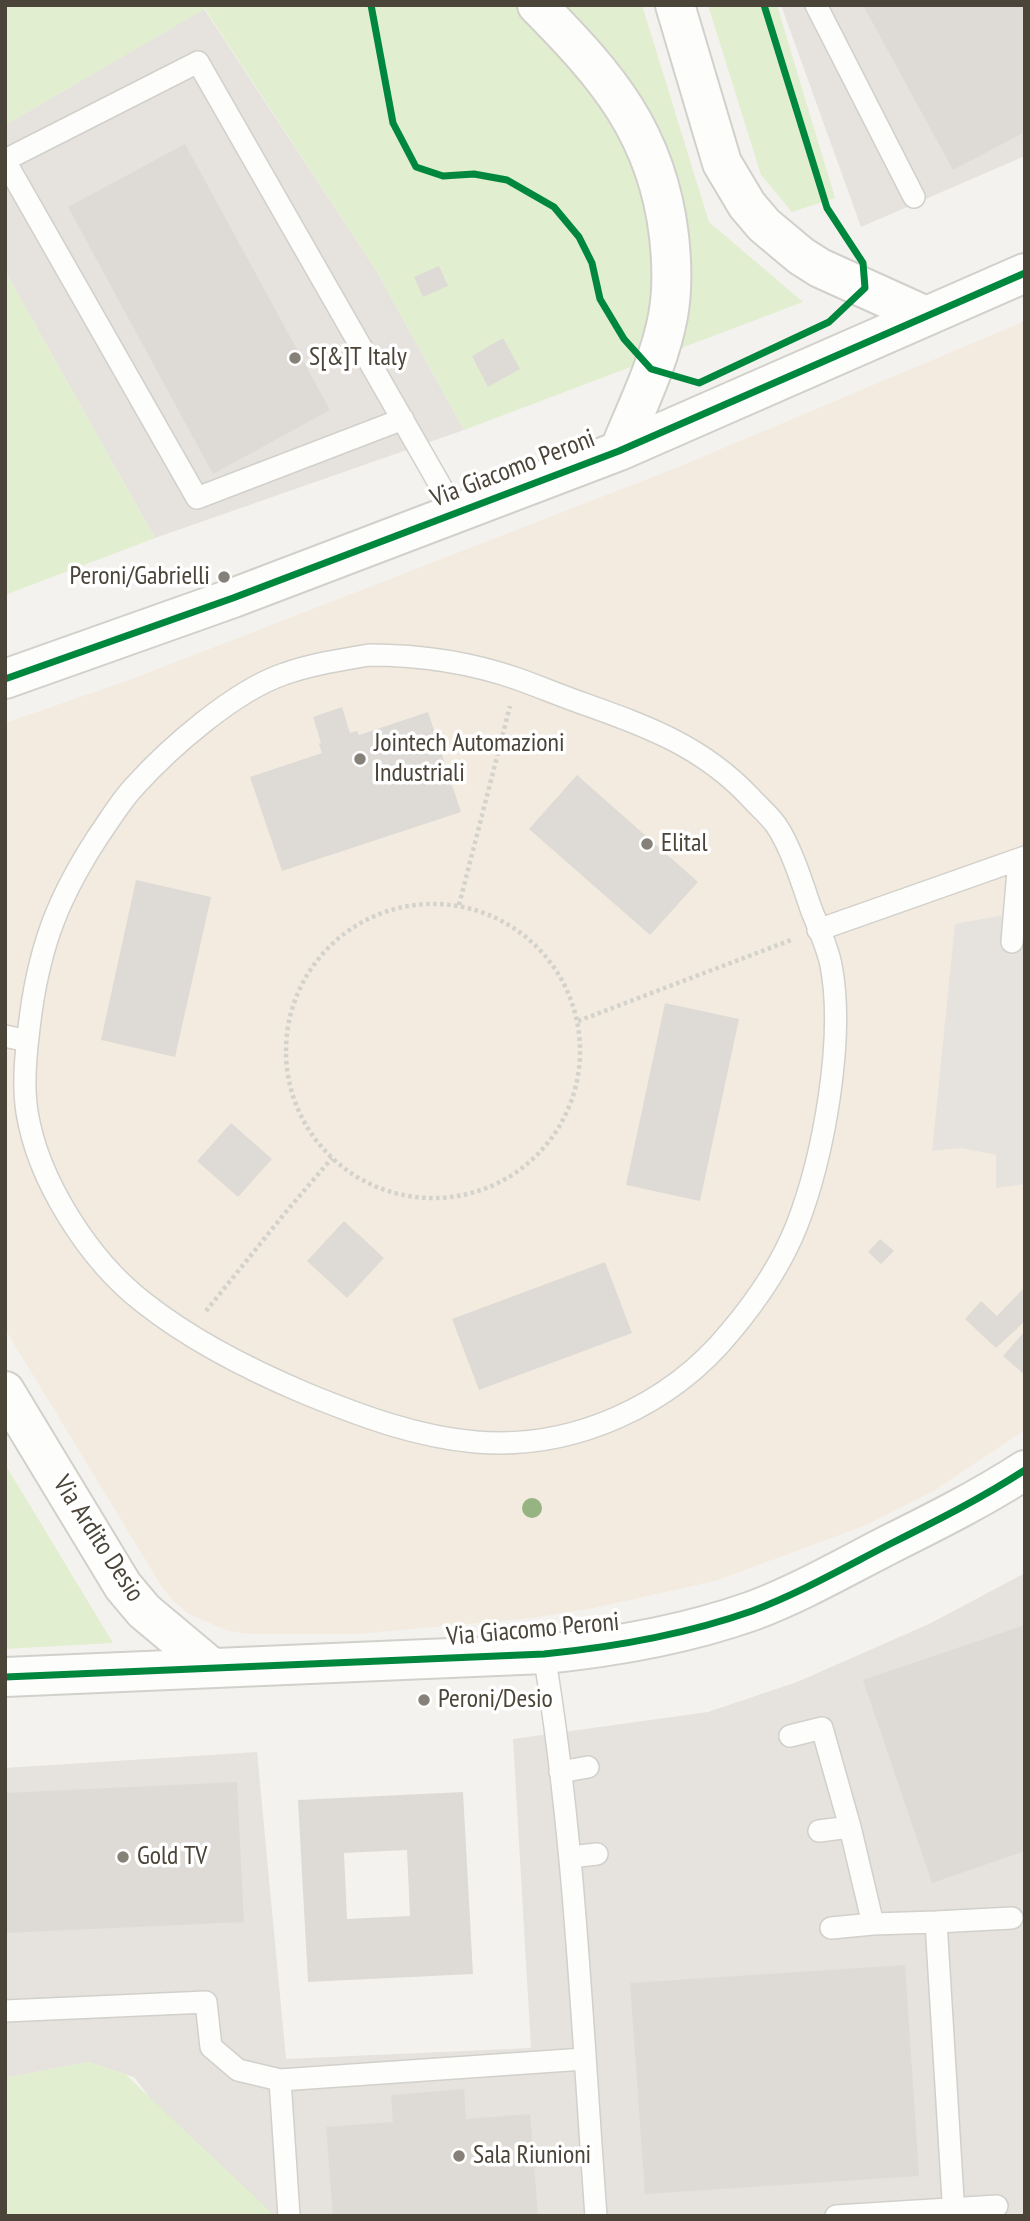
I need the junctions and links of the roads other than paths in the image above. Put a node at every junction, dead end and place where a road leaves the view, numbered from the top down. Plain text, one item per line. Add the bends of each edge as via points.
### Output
1 (537, 5) edge
2 (675, 5) edge
3 (816, 5) edge
4 (5, 160) edge
5 (914, 197) dead end
6 (1025, 273) edge
7 (926, 316) junction
8 (403, 419) junction
9 (619, 451) junction
10 (456, 513) junction
11 (5, 679) edge
12 (1022, 858) edge
13 (818, 930) junction
14 (1012, 942) dead end
15 (5, 1036) edge
16 (27, 1041) junction
17 (5, 1391) edge
18 (1025, 1470) edge
19 (544, 1654) junction
20 (212, 1668) junction
21 (5, 1677) edge
22 (790, 1736) dead end
23 (588, 1767) dead end
24 (561, 1772) junction
25 (850, 1827) junction
26 (819, 1832) dead end
27 (597, 1854) dead end
28 (570, 1857) junction
29 (1012, 1918) dead end
30 (936, 1922) junction
31 (873, 1924) junction
32 (831, 1928) dead end
33 (5, 2011) edge
34 (584, 2059) junction
35 (280, 2080) junction
36 (997, 2206) dead end
37 (953, 2212) edge
38 (289, 2216) edge
39 (596, 2216) edge
40 (836, 2216) edge

1 - 9 street via 623,103 651,158 666,213 672,263 668,318
2 - 7 street via 722,163 747,205 764,225 820,268
3 - 5 lane
4 - 8 lane via 198,498
4 - 8 lane via 198,62
6 - 7 street, Via Giacomo Peroni
7 - 9 street, Via Giacomo Peroni
8 - 10 lane
9 - 10 street, Via Giacomo Peroni
10 - 11 street, Via Giacomo Peroni
12 - 13 lane
12 - 14 lane
13 - 16 lane via 802,880 776,824 739,785 698,752 651,727 517,678 462,663 369,655 279,675 250,690 207,720 131,789 68,883 47,937
13 - 16 lane via 830,962 836,1028 828,1098 803,1207 778,1263 722,1343 692,1374 662,1395 605,1423 519,1443 475,1442 382,1423 338,1407 250,1368 139,1300 78,1231 40,1157 27,1115
15 - 16 lane
17 - 20 street, Via Ardito Desio via 123,1586 153,1619
18 - 19 street, Via Giacomo Peroni via 944,1517 753,1610 651,1639
19 - 20 street, Via Giacomo Peroni
19 - 24 lane
20 - 21 street, Via Giacomo Peroni
22 - 25 lane via 822,1728
23 - 24 lane
24 - 28 lane
25 - 26 lane
25 - 31 lane
27 - 28 lane
28 - 34 lane via 588,1945
29 - 30 lane
30 - 31 lane
30 - 37 lane
31 - 32 lane
33 - 35 lane via 206,2002 211,2047 238,2070
34 - 35 lane
34 - 39 lane
35 - 38 lane
36 - 37 lane
37 - 40 lane

